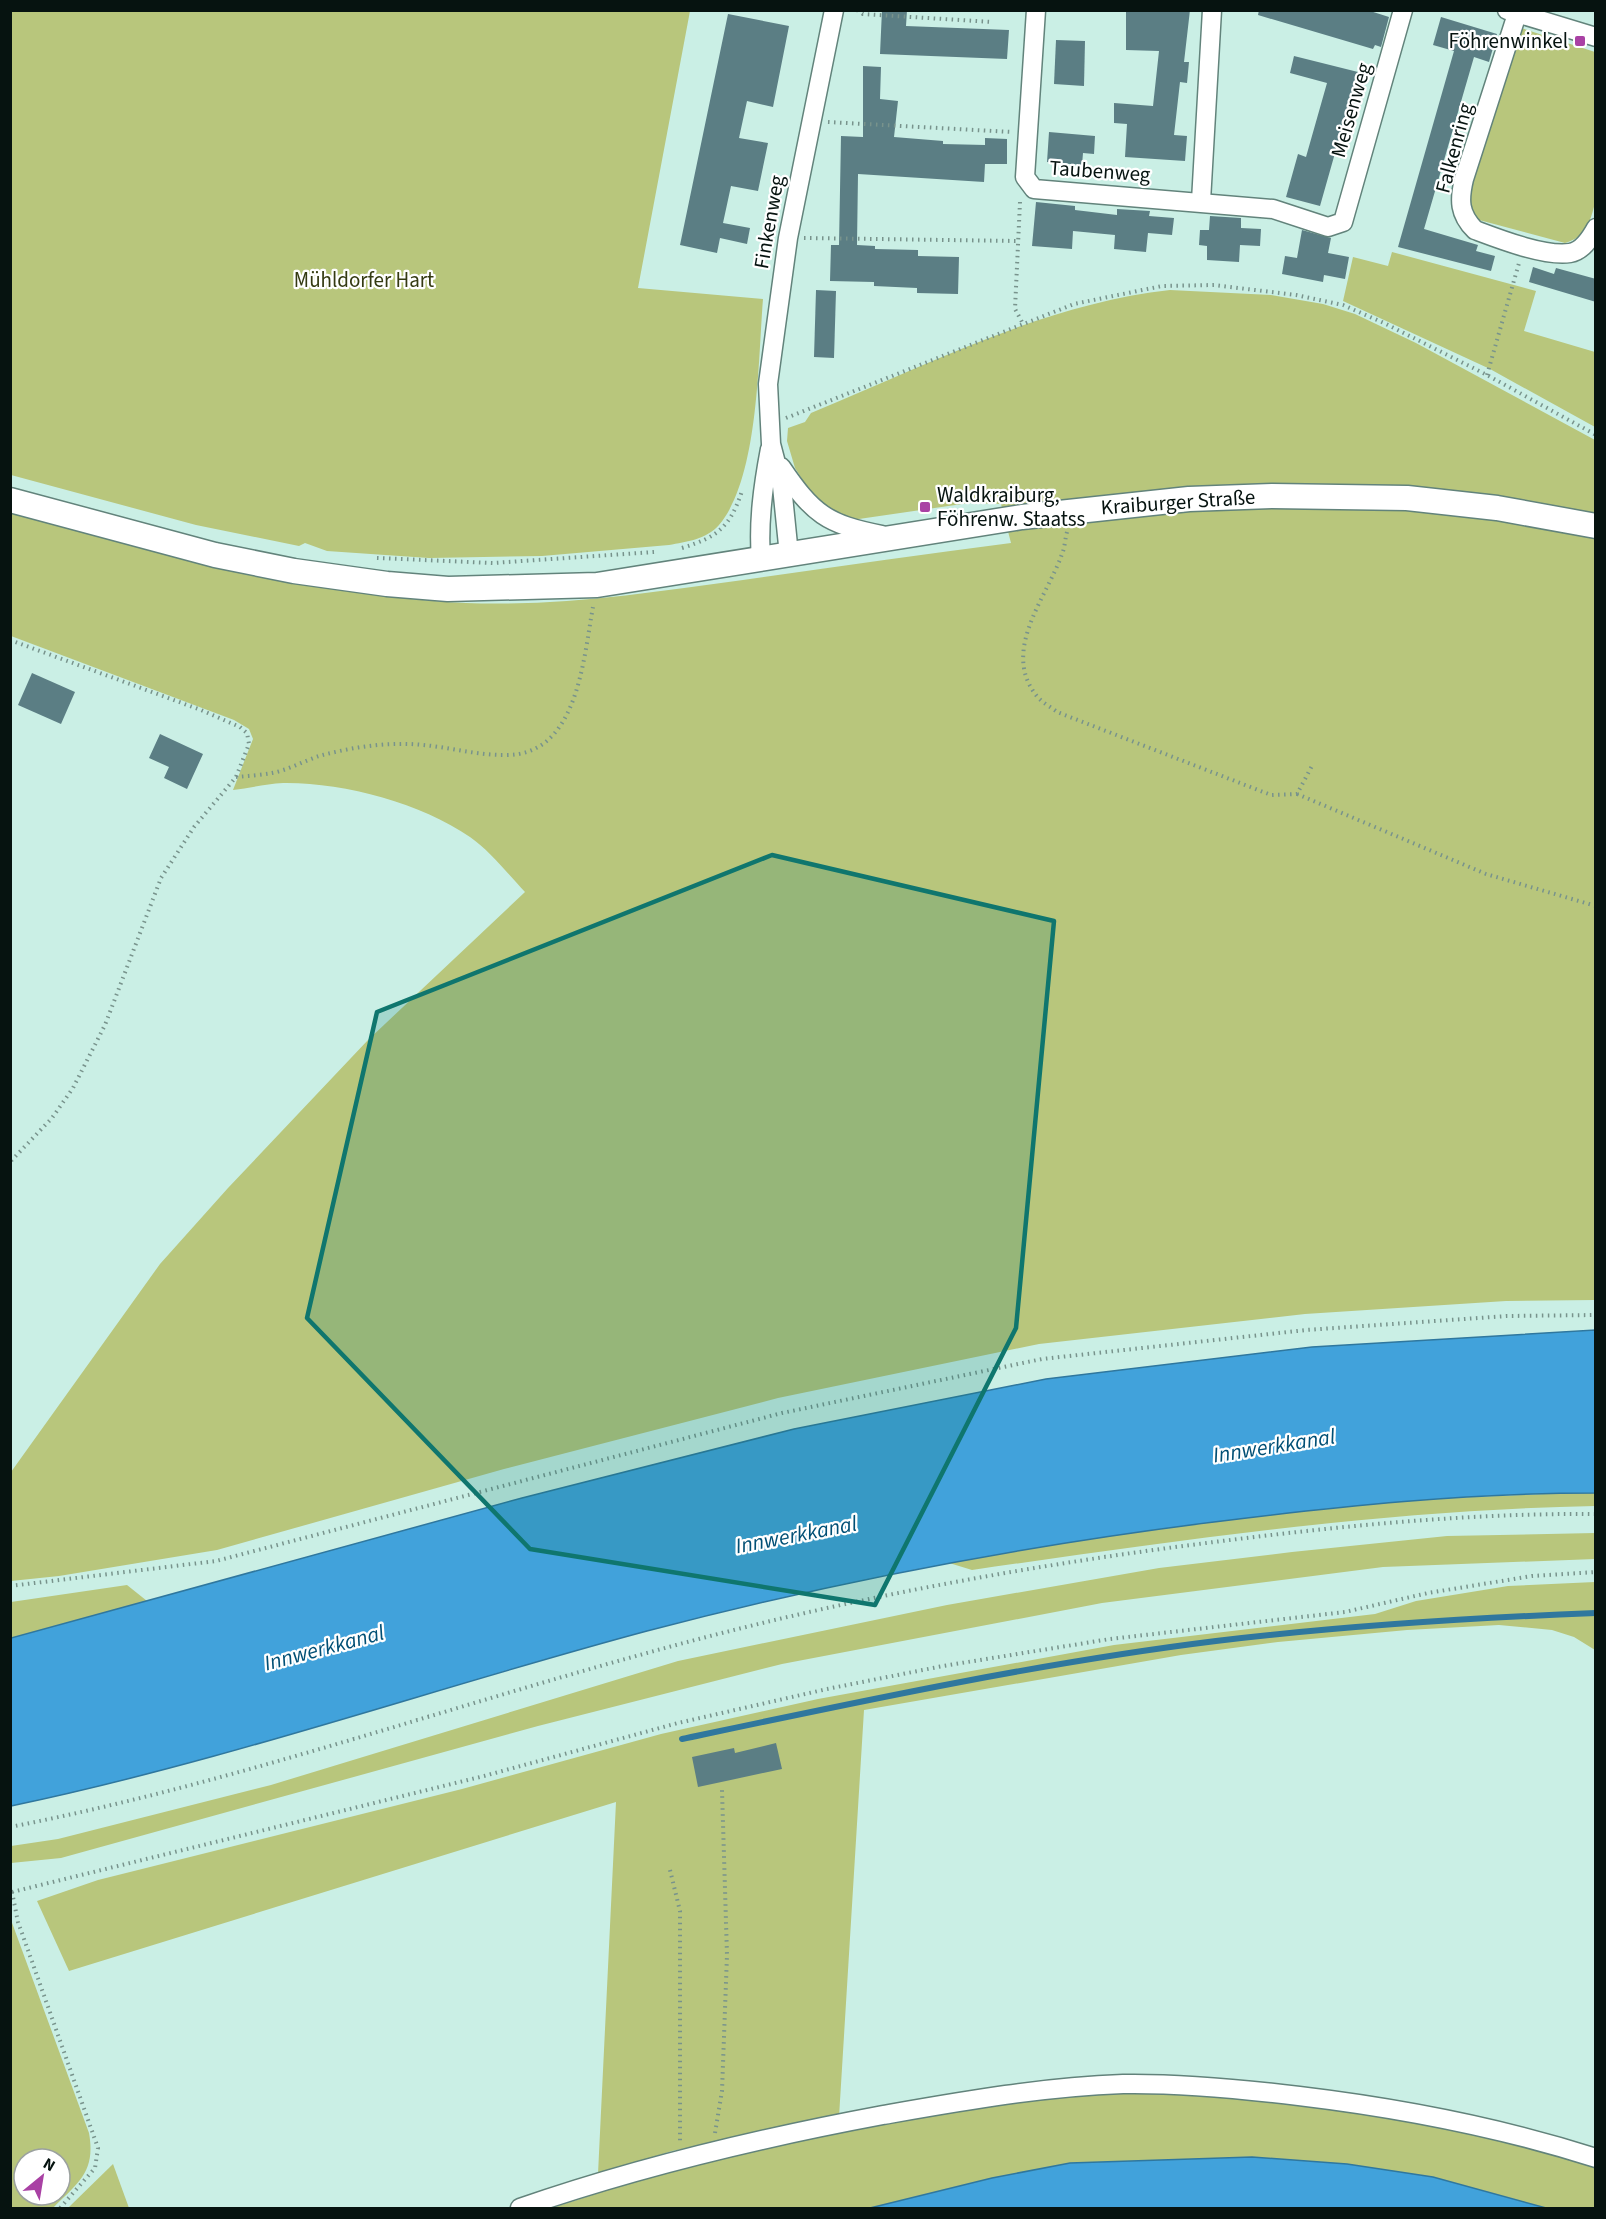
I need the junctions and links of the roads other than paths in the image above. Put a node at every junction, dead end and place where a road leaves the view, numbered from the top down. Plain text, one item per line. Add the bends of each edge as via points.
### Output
1 (834, 10) edge
2 (1036, 10) edge
3 (1212, 10) edge
4 (1403, 10) edge
5 (1512, 12) edge
6 (1596, 37) edge
7 (1201, 201) junction
8 (1343, 222) joint
9 (1596, 228) edge
10 (773, 451) junction
11 (10, 500) edge
12 (1596, 526) edge
13 (896, 537) junction
14 (789, 555) junction
15 (761, 559) junction
16 (1596, 2158) edge
17 (520, 2208) edge

1 - 10 street, Finkenweg via 788,238 768,384
2 - 7 street, Taubenweg via 1025,177 1034,189
3 - 7 street
4 - 8 street, Meisenweg
5 - 6 street
5 - 9 street, Falkenring via 1464,179 1460,202 1466,221 1475,230 1557,253 1571,253 1586,243
7 - 8 street, Taubenweg via 1273,209 1328,227
10 - 13 street, Finkenweg via 799,494 834,524
10 - 14 street, Finkenweg via 782,486
10 - 15 street, Finkenweg via 763,488
11 - 15 main road, Kraiburger Straße via 215,555 375,583 448,589 597,585
12 - 13 main road, Kraiburger Straße via 1497,508 1407,498 1189,499 1071,511
13 - 14 main road, Kraiburger Straße
14 - 15 main road, Kraiburger Straße
16 - 17 street via 1521,2136 1382,2107 1253,2090 1126,2084 993,2094 830,2125 680,2160

